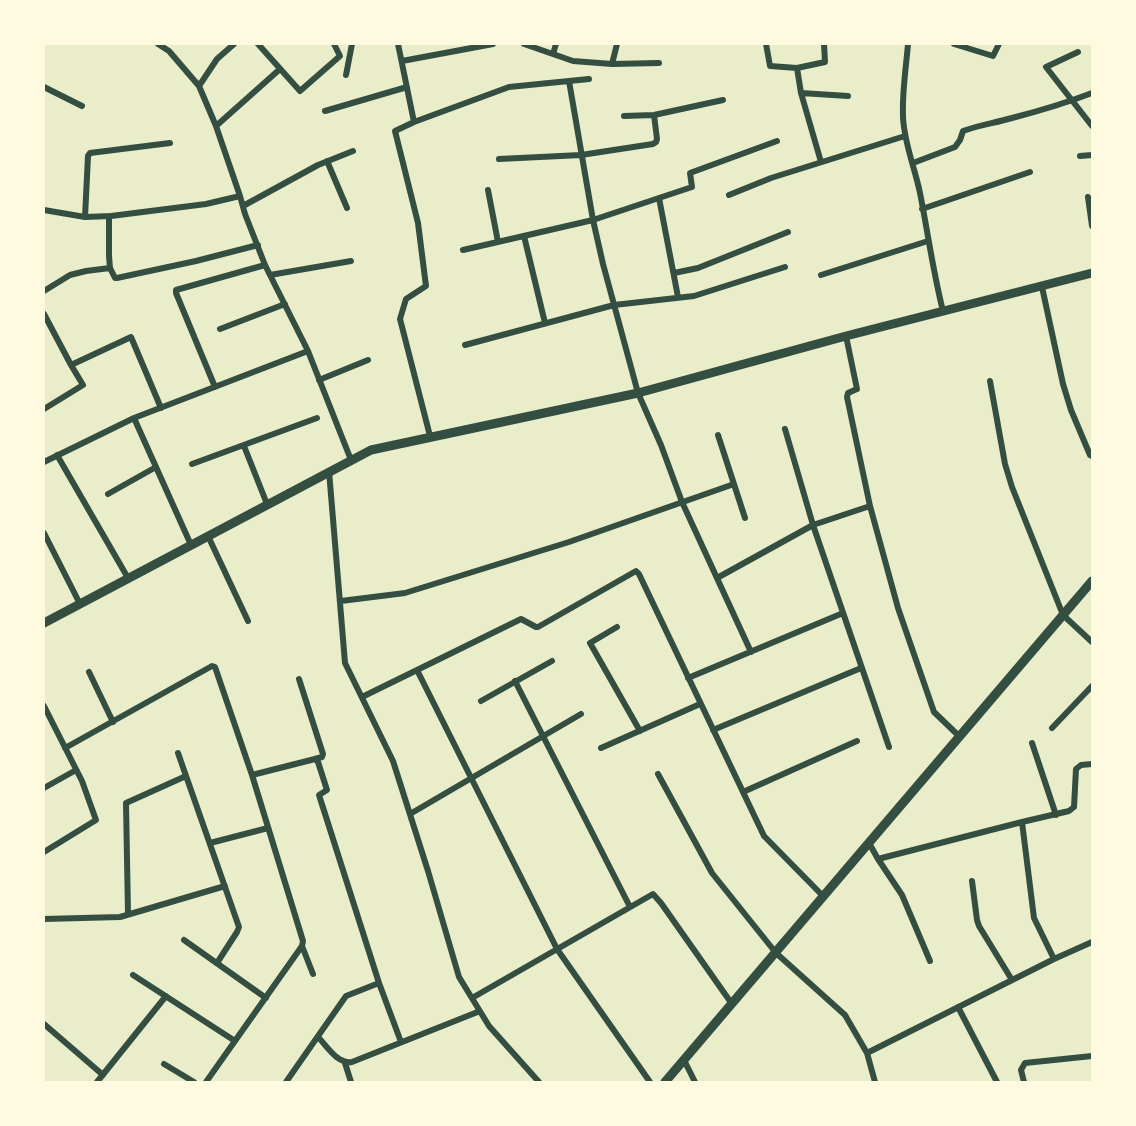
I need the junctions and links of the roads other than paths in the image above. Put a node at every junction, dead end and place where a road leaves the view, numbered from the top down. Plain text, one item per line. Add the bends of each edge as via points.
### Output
1 (158, 44) edge
2 (234, 44) edge
3 (258, 44) edge
4 (334, 44) edge
5 (352, 44) edge
6 (398, 44) edge
7 (493, 44) edge
8 (524, 44) edge
9 (556, 44) edge
10 (622, 44) edge
11 (766, 44) edge
12 (824, 44) edge
13 (908, 44) edge
14 (954, 44) edge
15 (999, 44) edge
16 (616, 46) edge
17 (1078, 52) dead end
18 (553, 54) junction
19 (402, 61) junction
20 (659, 63) dead end
21 (612, 64) junction
22 (797, 68) junction
23 (280, 69) junction
24 (346, 75) dead end
25 (589, 79) dead end
26 (568, 81) junction
27 (199, 86) junction
28 (44, 87) edge
29 (407, 87) junction
30 (801, 93) junction
31 (1092, 93) edge
32 (848, 96) dead end
33 (723, 100) dead end
34 (1073, 100) junction
35 (82, 106) dead end
36 (326, 111) dead end
37 (654, 115) junction
38 (624, 116) dead end
39 (414, 122) junction
40 (216, 126) junction
41 (1092, 126) edge
42 (905, 136) junction
43 (777, 141) dead end
44 (170, 143) dead end
45 (354, 151) dead end
46 (581, 155) junction
47 (1092, 155) edge
48 (1080, 156) dead end
49 (499, 159) dead end
50 (327, 161) junction
51 (821, 162) junction
52 (913, 163) junction
53 (1030, 171) dead end
54 (488, 190) dead end
55 (729, 195) dead end
56 (240, 196) junction
57 (1088, 197) dead end
58 (659, 198) junction
59 (243, 206) junction
60 (347, 208) dead end
61 (922, 209) junction
62 (44, 210) edge
63 (110, 216) junction
64 (85, 217) junction
65 (593, 220) junction
66 (1092, 226) edge
67 (788, 232) dead end
68 (524, 236) junction
69 (928, 241) junction
70 (498, 242) junction
71 (258, 245) junction
72 (463, 250) dead end
73 (351, 261) dead end
74 (265, 265) junction
75 (785, 267) dead end
76 (110, 268) junction
77 (674, 273) junction
78 (1092, 273) edge
79 (270, 274) junction
80 (821, 274) dead end
81 (1042, 287) junction
82 (44, 291) edge
83 (678, 297) junction
84 (285, 304) junction
85 (614, 305) junction
86 (943, 311) junction
87 (44, 314) edge
88 (545, 323) junction
89 (220, 329) dead end
90 (846, 336) junction
91 (465, 345) dead end
92 (308, 351) junction
93 (368, 360) dead end
94 (71, 365) junction
95 (319, 380) junction
96 (990, 381) dead end
97 (215, 387) junction
98 (638, 393) junction
99 (161, 408) junction
100 (44, 409) edge
101 (134, 418) junction
102 (316, 418) dead end
103 (785, 429) dead end
104 (718, 435) dead end
105 (430, 436) junction
106 (244, 446) junction
107 (57, 455) junction
108 (1092, 456) edge
109 (351, 460) junction
110 (44, 462) edge
111 (192, 464) dead end
112 (156, 467) junction
113 (329, 471) junction
114 (734, 484) junction
115 (108, 494) dead end
116 (682, 502) junction
117 (267, 504) junction
118 (870, 506) junction
119 (745, 518) dead end
120 (813, 525) junction
121 (44, 533) edge
122 (208, 536) junction
123 (191, 545) junction
124 (128, 578) junction
125 (717, 578) junction
126 (1092, 581) edge
127 (341, 601) junction
128 (80, 604) junction
129 (843, 613) junction
130 (1063, 615) junction
131 (248, 621) dead end
132 (44, 623) edge
133 (616, 627) dead end
134 (1092, 642) edge
135 (751, 652) junction
136 (552, 662) dead end
137 (861, 669) junction
138 (417, 670) junction
139 (89, 672) dead end
140 (688, 678) junction
141 (299, 679) dead end
142 (515, 681) junction
143 (1092, 686) edge
144 (362, 698) junction
145 (481, 700) dead end
146 (700, 704) junction
147 (44, 706) edge
148 (581, 714) dead end
149 (113, 722) junction
150 (1052, 728) dead end
151 (713, 730) junction
152 (640, 731) junction
153 (543, 736) junction
154 (960, 737) junction
155 (857, 741) dead end
156 (1032, 743) dead end
157 (889, 747) dead end
158 (65, 748) junction
159 (602, 748) dead end
160 (178, 753) dead end
161 (315, 759) junction
162 (1092, 764) edge
163 (76, 770) junction
164 (658, 774) dead end
165 (252, 775) junction
166 (186, 776) junction
167 (472, 778) junction
168 (44, 788) edge
169 (743, 792) junction
170 (410, 814) junction
171 (1056, 815) junction
172 (1022, 822) junction
173 (268, 828) junction
174 (210, 843) junction
175 (869, 843) junction
176 (44, 852) edge
177 (878, 859) junction
178 (972, 881) dead end
179 (225, 886) junction
180 (824, 896) junction
181 (630, 907) junction
182 (128, 914) junction
183 (44, 919) edge
184 (184, 940) dead end
185 (1092, 942) edge
186 (302, 946) junction
187 (557, 949) junction
188 (776, 953) junction
189 (1054, 959) junction
190 (930, 961) dead end
191 (217, 963) junction
192 (313, 974) dead end
193 (133, 975) dead end
194 (1012, 980) junction
195 (379, 984) junction
196 (166, 996) junction
197 (266, 998) junction
198 (472, 998) junction
199 (732, 1004) junction
200 (958, 1007) junction
201 (480, 1011) junction
202 (44, 1024) edge
203 (318, 1036) junction
204 (235, 1041) junction
205 (401, 1042) junction
206 (867, 1053) junction
207 (1092, 1056) edge
208 (684, 1060) junction
209 (345, 1063) junction
210 (164, 1064) dead end
211 (103, 1075) junction
212 (97, 1083) edge
213 (194, 1083) edge
214 (206, 1083) edge
215 (286, 1083) edge
216 (351, 1083) edge
217 (538, 1083) edge
218 (650, 1083) edge
219 (665, 1083) edge
220 (695, 1083) edge
221 (875, 1083) edge
222 (997, 1083) edge
223 (1024, 1083) edge

1 - 27 street
2 - 27 street via 217,59
3 - 23 street
4 - 23 street via 340,56 300,91
5 - 24 street
6 - 19 street
7 - 19 street
8 - 18 street
9 - 18 street
10 - 16 street
11 - 22 street via 770,66
12 - 22 street via 825,62
13 - 42 street via 903,97
14 - 15 street via 993,56
16 - 21 street
17 - 34 street via 1046,67
18 - 21 street via 573,61
19 - 29 street
20 - 21 street
22 - 30 street
23 - 40 street
25 - 26 street
26 - 39 street via 509,87
26 - 46 street
27 - 40 street
28 - 35 street
29 - 36 street
29 - 39 street
30 - 32 street
30 - 51 street
31 - 34 street
33 - 37 street
34 - 41 street
34 - 52 street via 963,131 955,147
37 - 38 street
37 - 46 street via 657,139 653,144
39 - 105 street via 395,131 418,223 426,286 406,299 400,319
40 - 56 street
42 - 51 street
42 - 52 street
43 - 58 street via 690,173 692,187
44 - 64 street via 90,153
45 - 50 street
46 - 49 street
46 - 65 street
47 - 48 street
50 - 59 street
50 - 60 street
51 - 55 street
52 - 61 street
53 - 61 street
54 - 70 street
56 - 59 street
56 - 63 street
57 - 66 street
58 - 65 street
58 - 77 street
59 - 71 street
61 - 69 street
62 - 64 street
63 - 64 street
63 - 76 street
65 - 68 street
65 - 85 street
67 - 77 street via 698,268
68 - 70 street
68 - 88 street
69 - 80 street
69 - 86 street
70 - 72 street
71 - 74 street
71 - 76 street via 117,278
73 - 79 street
74 - 79 street
74 - 97 street via 176,291
75 - 83 street via 694,296
76 - 82 street via 70,275
77 - 83 street
78 - 81 main road
79 - 84 street
81 - 86 main road
81 - 108 street via 1063,384
83 - 85 street
84 - 89 street
84 - 92 street
85 - 88 street
85 - 98 street
86 - 90 main road
87 - 94 street
88 - 91 street
90 - 98 main road
90 - 118 street via 857,388 847,397
92 - 95 street
92 - 97 street
93 - 95 street
94 - 99 street via 131,337
94 - 100 street via 83,385
95 - 109 street
96 - 130 street via 1012,487
97 - 99 street
98 - 105 main road
98 - 116 street
99 - 101 street
101 - 107 street
101 - 112 street
102 - 106 street
103 - 120 street
104 - 114 street
105 - 109 main road via 371,450
106 - 111 street
106 - 117 street
107 - 110 street
107 - 124 street
109 - 113 main road
112 - 115 street
112 - 123 street
113 - 117 main road
113 - 127 street
114 - 116 street
114 - 119 street
116 - 125 street
116 - 127 street via 405,593
117 - 122 main road
118 - 120 street
118 - 154 street via 898,608 934,712
120 - 125 street
120 - 129 street
121 - 128 street
122 - 123 main road
122 - 131 street
123 - 124 main road
124 - 128 main road
125 - 135 street
126 - 130 main road
127 - 144 street via 345,663
128 - 132 main road
129 - 135 street
129 - 137 street
130 - 134 street
130 - 154 main road
133 - 152 street via 590,643
135 - 140 street
136 - 142 street
137 - 151 street
137 - 157 street
138 - 140 street via 521,619 538,627 636,571
138 - 144 street
138 - 167 street
139 - 149 street
140 - 146 street
141 - 161 street via 323,751 322,757
142 - 145 street
142 - 153 street
143 - 150 street
144 - 170 street via 393,760
146 - 151 street
146 - 152 street
147 - 158 street
148 - 153 street
149 - 158 street
149 - 165 street via 215,667
151 - 169 street
152 - 159 street
153 - 167 street
153 - 181 street
154 - 175 main road
155 - 169 street
156 - 171 street
158 - 163 street
160 - 166 street
161 - 165 street
161 - 195 street via 327,790 320,795
162 - 171 street via 1076,769 1074,807
163 - 168 street
163 - 176 street via 96,820
164 - 188 street via 712,873
165 - 173 street
166 - 174 street
166 - 182 street via 126,803
167 - 170 street
167 - 187 street
169 - 180 street via 764,836
170 - 198 street via 459,977
171 - 172 street
172 - 177 street
172 - 189 street via 1034,918
173 - 174 street
173 - 186 street
174 - 179 street
175 - 177 street
175 - 180 main road
177 - 190 street via 902,895
178 - 194 street via 979,926
179 - 182 street
179 - 191 street via 239,927
180 - 188 main road
181 - 187 street
181 - 199 street via 652,894
182 - 183 street
184 - 191 street
185 - 189 street
186 - 192 street
186 - 197 street
187 - 198 street
187 - 218 street
188 - 199 main road
188 - 206 street via 845,1015
189 - 194 street
191 - 197 street
193 - 196 street
194 - 200 street
195 - 203 street via 346,996
195 - 205 street
196 - 204 street
196 - 211 street
197 - 204 street
198 - 201 street
199 - 208 main road
200 - 206 street
200 - 222 street
201 - 205 street
201 - 217 street
202 - 211 street
203 - 209 street
203 - 215 street
204 - 214 street
205 - 209 street
206 - 221 street
207 - 223 street via 1024,1063
208 - 219 main road
208 - 220 street
209 - 216 street
210 - 213 street
211 - 212 street

